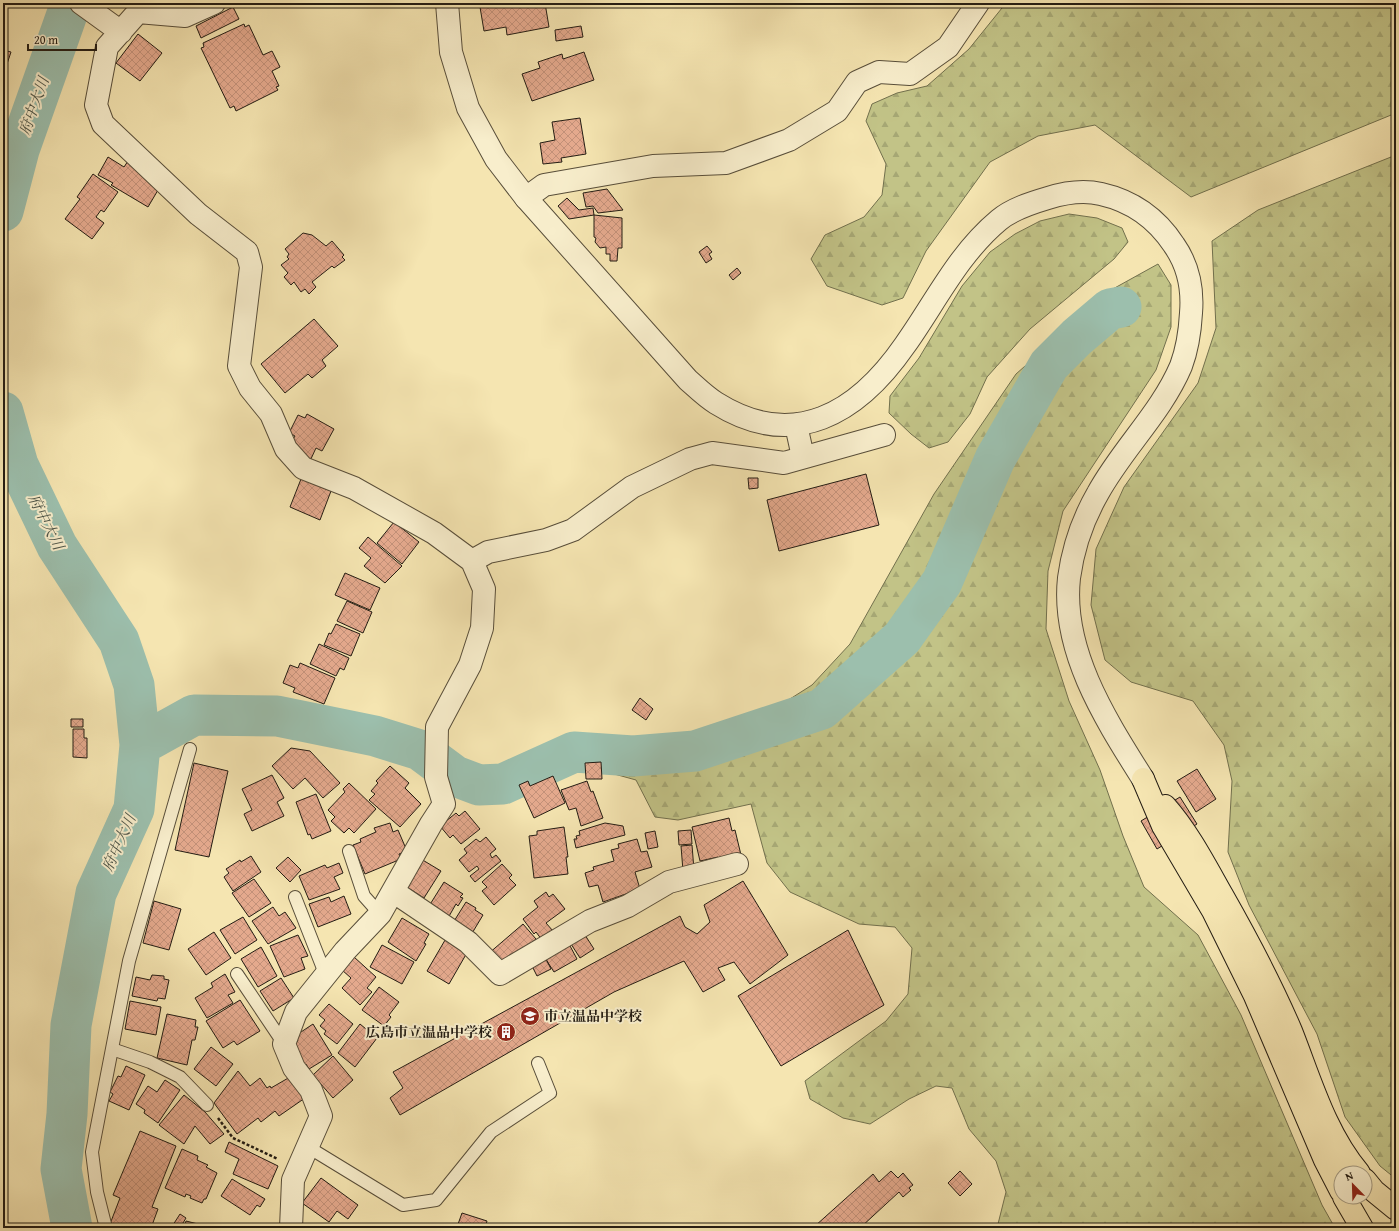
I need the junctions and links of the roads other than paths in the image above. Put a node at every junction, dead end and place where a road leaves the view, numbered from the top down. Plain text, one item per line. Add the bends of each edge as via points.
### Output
1 (80, 3) edge
2 (214, 3) edge
3 (447, 3) edge
4 (978, 3) edge
5 (116, 29) junction
6 (526, 198) junction
7 (796, 425) junction
8 (884, 436) dead end
9 (803, 457) junction
10 (472, 562) junction
11 (190, 749) dead end
12 (1143, 779) junction
13 (349, 851) dead end
14 (737, 864) dead end
15 (394, 892) junction
16 (295, 897) dead end
17 (380, 914) junction
18 (237, 974) dead end
19 (326, 976) junction
20 (284, 1044) junction
21 (112, 1049) junction
22 (538, 1064) dead end
23 (207, 1105) road end
24 (308, 1147) junction
25 (1353, 1165) edge
26 (1333, 1176) edge
27 (1373, 1190) edge
28 (1349, 1205) edge
29 (1396, 1209) edge
30 (106, 1228) edge
31 (291, 1228) edge
32 (1362, 1228) edge

1 - 5 street
2 - 5 street via 185,16 138,12
3 - 6 street via 451,52 468,108 496,159
4 - 6 street via 948,47 910,74 879,72 857,82 837,111 789,140 726,163 645,167 544,185
5 - 10 street via 107,47 96,104 103,124 198,214 247,252 251,267 239,366 250,388 271,414 286,449 303,468 354,488 434,533
6 - 7 street via 688,380 715,402 745,418 774,425
7 - 9 street
7 - 12 street via 823,419 852,403 878,380 904,347 964,255 1000,218 1029,204 1064,193 1099,194 1130,204 1150,216 1181,255 1192,292 1190,330 1181,366 1159,405 1098,492 1074,548 1069,580 1074,643 1112,730
8 - 9 street
9 - 10 street via 784,463 712,453 690,459 632,487 573,530 546,540 488,552
10 - 15 street via 484,589 482,628 470,665 437,727 436,777 444,804
11 - 21 lane via 129,961
12 - 25 highway via 1176,818 1241,928 1288,1025 1330,1129
12 - 26 highway via 1163,826 1213,911 1255,996
13 - 17 lane via 364,896
14 - 15 street via 669,882 628,906 590,921 500,974 468,942
15 - 17 street
16 - 19 lane
17 - 19 street
18 - 20 lane
19 - 20 street via 296,1012
20 - 24 street via 294,1068 311,1090 322,1116
21 - 23 lane via 150,1062 180,1077
21 - 30 lane via 92,1152 97,1192
22 - 24 lane via 550,1094 491,1132 436,1200 403,1205
24 - 31 street via 293,1180
27 - 29 highway
28 - 32 highway

